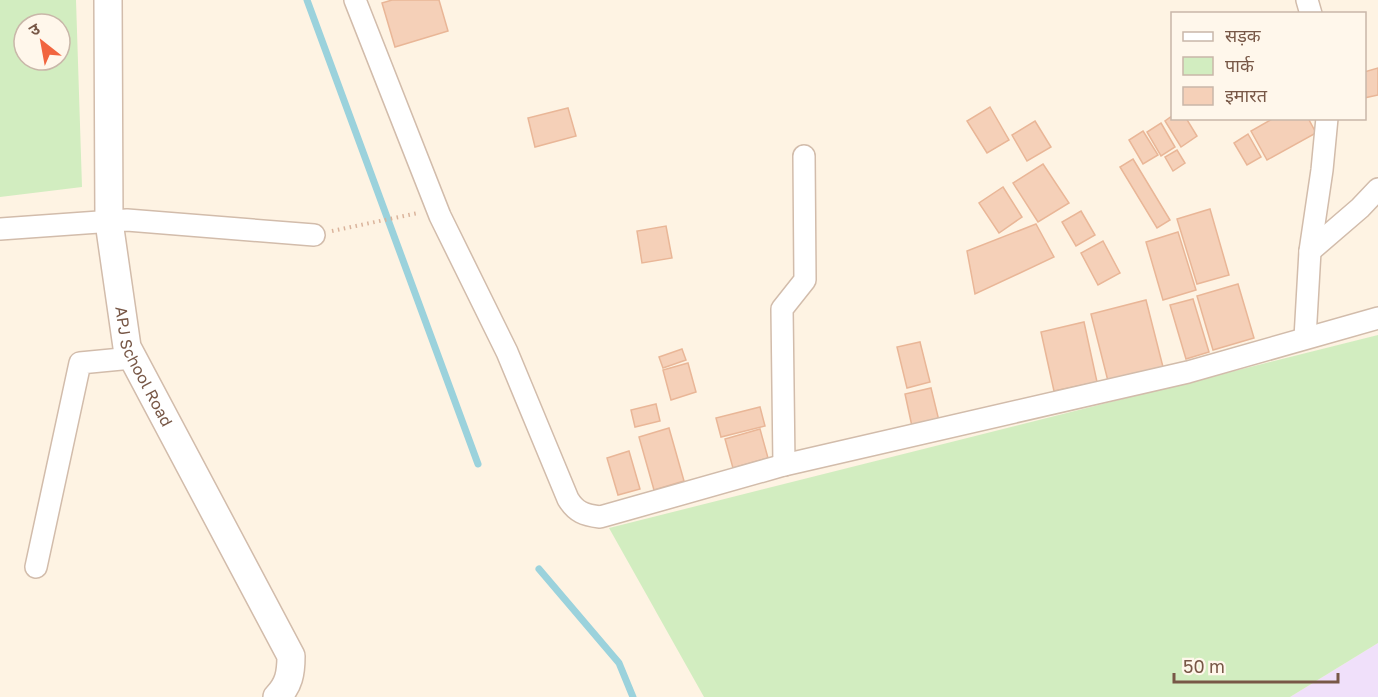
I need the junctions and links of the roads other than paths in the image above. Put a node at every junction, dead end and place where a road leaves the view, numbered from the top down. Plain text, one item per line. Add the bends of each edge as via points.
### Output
1 (108, 0) edge
2 (125, 0) edge
3 (355, 0) edge
4 (1327, 120) edge
5 (804, 156) dead end
6 (1378, 189) edge
7 (118, 221) junction
8 (0, 229) edge
9 (314, 235) road end
10 (1310, 251) junction
11 (1378, 318) edge
12 (1305, 338) junction
13 (132, 358) junction
14 (784, 465) junction
15 (214, 512) junction
16 (36, 567) dead end
17 (277, 697) edge

1 - 7 street, APJ School Road
2 - 7 street
3 - 14 street via 437,209 507,352 575,510 600,517
4 - 10 street
5 - 14 street via 805,280 782,309
6 - 10 street
7 - 8 street
7 - 9 street
7 - 13 street, APJ School Road via 127,347
7 - 15 street via 141,338 198,452
10 - 12 street
11 - 12 street
12 - 14 street via 1188,372
13 - 15 street, APJ School Road
13 - 16 street via 81,363
15 - 17 street, APJ School Road via 291,656 285,689

